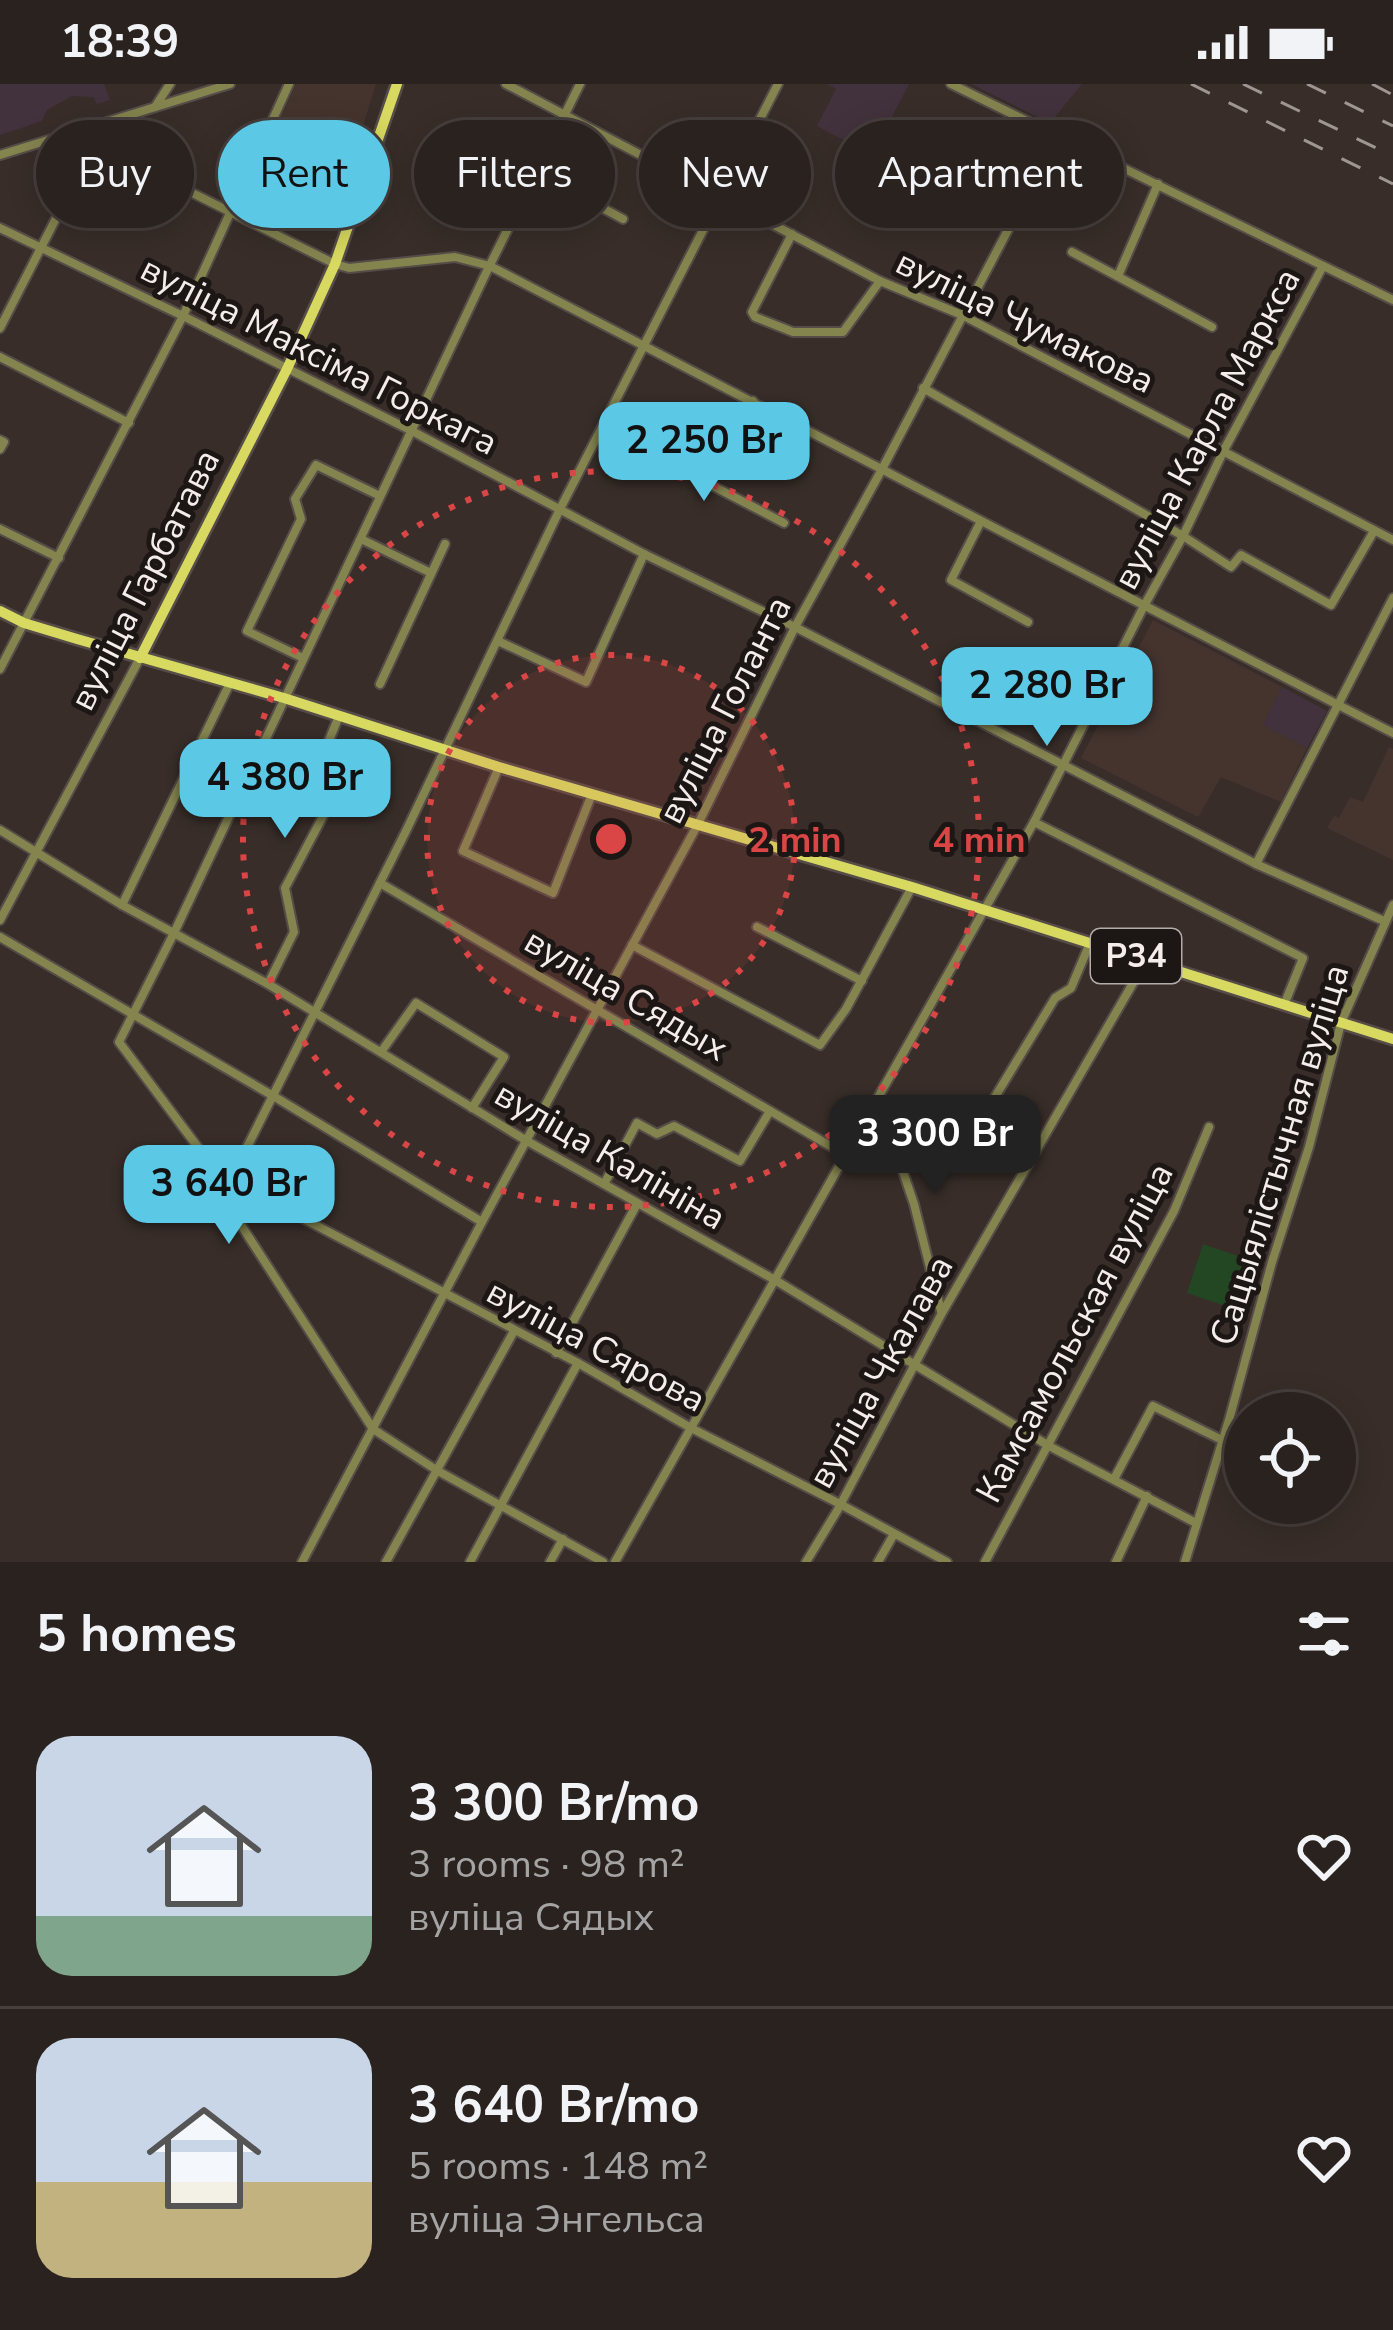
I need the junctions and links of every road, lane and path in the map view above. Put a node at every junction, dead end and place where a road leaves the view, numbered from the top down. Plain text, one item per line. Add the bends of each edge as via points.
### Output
1 (170, 84) edge
2 (230, 84) edge
3 (289, 84) edge
4 (398, 84) edge
5 (506, 84) edge
6 (580, 84) edge
7 (778, 84) edge
8 (951, 84) edge
9 (154, 108) junction
10 (565, 113) junction
11 (113, 120) edge
12 (273, 120) edge
13 (562, 120) edge
14 (760, 120) edge
15 (1027, 120) edge
16 (36, 144) edge
17 (639, 152) edge
18 (0, 155) edge
19 (1124, 167) edge
20 (1158, 184) junction
21 (615, 215) edge
22 (623, 219) dead end
23 (0, 228) edge
24 (49, 228) edge
25 (225, 228) edge
26 (262, 228) edge
27 (509, 228) edge
28 (704, 228) edge
29 (781, 228) edge
30 (1008, 228) edge
31 (792, 234) junction
32 (40, 246) junction
33 (1072, 252) dead end
34 (335, 264) junction
35 (490, 266) junction
36 (1323, 266) junction
37 (1118, 276) junction
38 (880, 281) junction
39 (1393, 300) edge
40 (962, 315) junction
41 (184, 316) junction
42 (1212, 327) dead end
43 (0, 328) edge
44 (643, 345) junction
45 (0, 357) edge
46 (286, 368) junction
47 (923, 388) junction
48 (753, 401) junction
49 (129, 422) junction
50 (412, 431) junction
51 (642, 449) dead end
52 (1223, 452) junction
53 (881, 471) junction
54 (710, 483) junction
55 (380, 496) junction
56 (560, 509) junction
57 (784, 523) dead end
58 (980, 523) junction
59 (0, 529) edge
60 (1374, 531) junction
61 (1183, 536) junction
62 (361, 539) junction
63 (1393, 540) edge
64 (446, 544) dead end
65 (644, 554) junction
66 (58, 558) junction
67 (431, 573) junction
68 (940, 575) dead end
69 (951, 580) junction
70 (1393, 598) edge
71 (1144, 606) junction
72 (0, 610) edge
73 (1028, 622) dead end
74 (24, 623) junction
75 (795, 627) junction
76 (498, 641) junction
77 (140, 658) junction
78 (303, 658) junction
79 (0, 669) edge
80 (230, 683) junction
81 (380, 684) dead end
82 (284, 698) junction
83 (1337, 705) junction
84 (340, 716) junction
85 (1393, 734) edge
86 (444, 749) junction
87 (1063, 765) junction
88 (499, 767) junction
89 (592, 794) junction
90 (1034, 822) junction
91 (698, 824) junction
92 (0, 830) edge
93 (38, 851) junction
94 (1256, 864) junction
95 (380, 883) junction
96 (912, 887) junction
97 (122, 905) junction
98 (1393, 905) edge
99 (986, 911) junction
100 (0, 920) edge
101 (1384, 921) junction
102 (758, 927) dead end
103 (174, 934) junction
104 (0, 937) edge
105 (1090, 942) junction
106 (632, 945) junction
107 (1147, 959) junction
108 (862, 981) junction
109 (268, 984) junction
110 (1284, 1005) junction
111 (597, 1009) junction
112 (315, 1014) junction
113 (133, 1015) junction
114 (1341, 1023) junction
115 (1393, 1039) edge
116 (381, 1052) junction
117 (274, 1096) junction
118 (878, 1098) junction
119 (472, 1108) junction
120 (770, 1112) junction
121 (1209, 1126) dead end
122 (527, 1141) junction
123 (844, 1154) junction
124 (956, 1163) dead end
125 (226, 1179) junction
126 (604, 1184) junction
127 (637, 1204) junction
128 (482, 1222) junction
129 (775, 1280) junction
130 (445, 1295) junction
131 (942, 1312) junction
132 (514, 1331) junction
133 (556, 1352) junction
134 (578, 1364) junction
135 (914, 1366) junction
136 (691, 1428) junction
137 (373, 1429) junction
138 (1222, 1440) junction
139 (1049, 1446) junction
140 (438, 1471) junction
141 (1114, 1479) junction
142 (1147, 1496) junction
143 (841, 1504) junction
144 (501, 1506) junction
145 (1196, 1523) junction
146 (894, 1534) junction
147 (562, 1539) junction
148 (302, 1562) edge
149 (386, 1562) edge
150 (470, 1562) edge
151 (550, 1562) edge
152 (603, 1562) edge
153 (614, 1562) edge
154 (806, 1562) edge
155 (878, 1562) edge
156 (947, 1562) edge
157 (985, 1562) edge
158 (1116, 1562) edge
159 (1185, 1562) edge

1 - 9 street
2 - 9 street
3 - 12 street
4 - 34 main road, вуліца Гарбатава
5 - 10 street, вуліца Чумакова
6 - 10 street
7 - 14 street
8 - 15 street
9 - 11 street
10 - 13 street
10 - 17 street, вуліца Чумакова
16 - 18 street
19 - 20 street
20 - 36 street
20 - 37 street
21 - 22 street
23 - 32 street, вуліца Максіма Горкага
24 - 32 street
25 - 41 street
26 - 34 street
27 - 35 street
28 - 44 street
29 - 31 street, вуліца Чумакова
30 - 40 street, вуліца Голанта
31 - 38 street, вуліца Чумакова
31 - 38 street via 755,317 793,332 843,332
32 - 41 street, вуліца Максіма Горкага
32 - 43 street
33 - 37 street
34 - 35 street via 455,257
34 - 46 main road, вуліца Гарбатава
35 - 44 street
35 - 50 street
36 - 39 street
36 - 52 street, вуліца Карла Маркса
37 - 42 street
38 - 40 street, вуліца Чумакова
40 - 47 street, вуліца Голанта
40 - 52 street, вуліца Чумакова
41 - 46 street, вуліца Максіма Горкага
41 - 49 street
44 - 48 street
44 - 56 street
45 - 49 street
46 - 50 street, вуліца Максіма Горкага
46 - 77 main road, вуліца Гарбатава
47 - 53 street, вуліца Голанта
47 - 61 street
48 - 53 street
48 - 54 street
49 - 66 street
50 - 55 street
50 - 56 street, вуліца Максіма Горкага
51 - 54 street
52 - 60 street, вуліца Чумакова
52 - 61 street, вуліца Карла Маркса
53 - 58 street
53 - 75 street, вуліца Голанта
54 - 57 street
55 - 62 street
55 - 78 street via 316,465 295,499 301,519 247,631
56 - 65 street, вуліца Максіма Горкага
56 - 76 street
58 - 69 street
58 - 71 street
59 - 66 street
60 - 61 street via 1331,605 1241,555 1232,567
60 - 63 street, вуліца Чумакова
61 - 71 street, вуліца Карла Маркса
62 - 67 street
62 - 78 street
64 - 67 street
65 - 75 street, вуліца Максіма Горкага
65 - 76 street via 586,682
66 - 74 street
67 - 81 street
68 - 69 street
69 - 73 street
70 - 83 street
71 - 83 street
71 - 87 street, вуліца Карла Маркса
72 - 74 main road, Р34
74 - 77 main road, Р34
74 - 79 street
75 - 87 street, вуліца Максіма Горкага
75 - 91 street, вуліца Голанта
76 - 86 street
77 - 80 main road, Р34
77 - 93 street, вуліца Гарбатава
78 - 82 street
80 - 82 main road, Р34
80 - 97 street
82 - 84 main road, Р34
82 - 103 street
83 - 85 street
83 - 94 street
84 - 86 main road, Р34
84 - 109 street via 316,772 331,801 285,888 294,932
86 - 88 main road, Р34
86 - 95 street
87 - 90 street, вуліца Карла Маркса
87 - 94 street, вуліца Максіма Горкага
88 - 89 main road, Р34
88 - 89 street via 463,851 553,893
89 - 91 main road, Р34
90 - 99 street, вуліца Карла Маркса
90 - 110 street via 1303,958
91 - 96 main road, Р34
91 - 106 street, вуліца Голанта
92 - 93 street, вуліца Калініна
93 - 97 street, вуліца Калініна
93 - 100 street, вуліца Гарбатава
94 - 101 street, вуліца Максіма Горкага
95 - 111 street, вуліца Сядых
95 - 112 street
96 - 99 main road, Р34
96 - 108 street
97 - 103 street, вуліца Калініна
98 - 101 street, Сацыялістычная вуліца
99 - 105 main road, Р34
99 - 118 street, вуліца Карла Маркса
101 - 114 street, Сацыялістычная вуліца
102 - 108 street
103 - 109 street, вуліца Калініна
103 - 113 street
104 - 113 street
105 - 107 main road, Р34
105 - 124 street via 1070,988 1055,998
106 - 108 street via 820,1045
106 - 111 street, вуліца Голанта
107 - 110 main road, Р34
107 - 131 street, вуліца Чкалава
109 - 112 street, вуліца Калініна
110 - 114 main road, Р34
111 - 120 street, вуліца Сядых
111 - 122 street, вуліца Голанта
112 - 116 street, вуліца Калініна
112 - 117 street
113 - 117 street
113 - 125 street via 119,1042
114 - 115 main road, Р34
114 - 138 street, Сацыялістычная вуліца
116 - 119 street, вуліца Калініна
116 - 119 street via 416,1003 504,1057
117 - 125 street
117 - 128 street
118 - 123 street, вуліца Карла Маркса
118 - 131 street
119 - 122 street, вуліца Калініна
120 - 123 street, вуліца Сядых
120 - 126 street via 740,1161 674,1126 657,1134 638,1123
121 - 139 street, Камсамольская вуліца via 1171,1217
122 - 126 street, вуліца Калініна
122 - 128 street, вуліца Голанта
123 - 129 street, вуліца Карла Маркса
125 - 130 street, вуліца Сярова
125 - 137 street via 229,1207
126 - 127 street, вуліца Калініна
127 - 129 street, вуліца Калініна
127 - 133 street
128 - 130 street, вуліца Голанта
129 - 135 street, вуліца Калініна
129 - 136 street, вуліца Карла Маркса
130 - 132 street, вуліца Сярова
130 - 137 street, вуліца Голанта
131 - 135 street, вуліца Чкалава
132 - 133 street, вуліца Сярова
132 - 140 street
133 - 134 street, вуліца Сярова
134 - 136 street, вуліца Сярова
134 - 144 street
135 - 139 street, вуліца Калініна
135 - 143 street, вуліца Чкалава
136 - 143 street, вуліца Сярова
136 - 153 street, вуліца Карла Маркса
137 - 140 street
137 - 148 street, вуліца Голанта
138 - 141 street via 1153,1406
138 - 145 street, Сацыялістычная вуліца
139 - 141 street, вуліца Калініна
139 - 157 street, Камсамольская вуліца
140 - 144 street
140 - 149 street
141 - 142 street, вуліца Калініна
142 - 145 street, вуліца Калініна
142 - 158 street
143 - 146 street, вуліца Сярова
143 - 154 street, вуліца Чкалава
144 - 147 street
144 - 150 street
145 - 159 street, Сацыялістычная вуліца
146 - 155 street
146 - 156 street, вуліца Сярова
147 - 151 street
147 - 152 street

